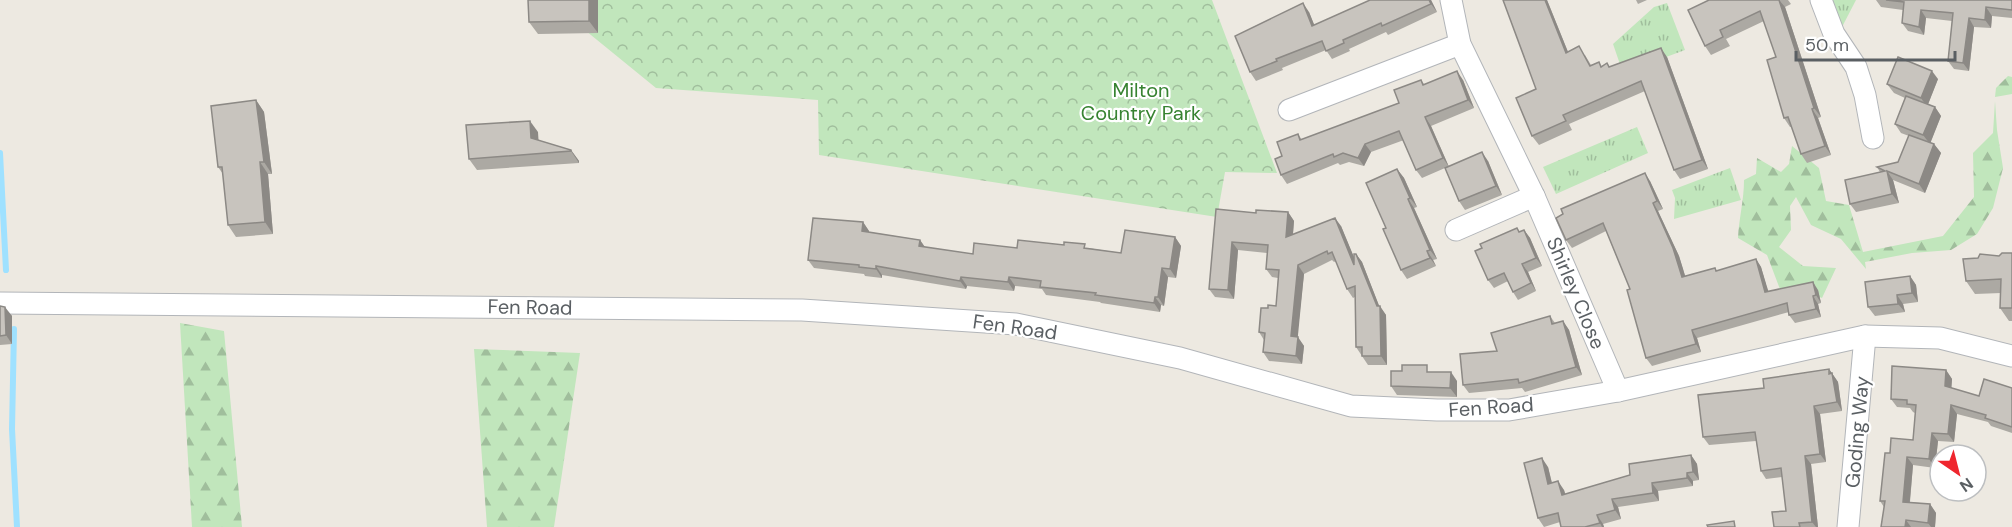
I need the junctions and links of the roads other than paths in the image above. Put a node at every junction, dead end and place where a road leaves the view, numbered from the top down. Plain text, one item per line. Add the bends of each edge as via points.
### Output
1 (1451, 0) edge
2 (1821, 0) edge
3 (1460, 44) junction
4 (1289, 110) dead end
5 (1873, 138) dead end
6 (1534, 196) junction
7 (1456, 230) dead end
8 (0, 303) edge
9 (1865, 336) junction
10 (2012, 356) edge
11 (1618, 391) junction
12 (1848, 527) edge

1 - 3 street, Shirley Close
2 - 5 street via 1834,34 1856,67
3 - 4 street
3 - 6 street, Shirley Close
6 - 7 street
6 - 11 street, Shirley Close
8 - 11 street, Fen Road via 824,311 1016,324 1180,358 1351,406 1509,410
9 - 10 street, Fen Road via 1940,338
9 - 11 street, Fen Road
9 - 12 street, Goding Way

